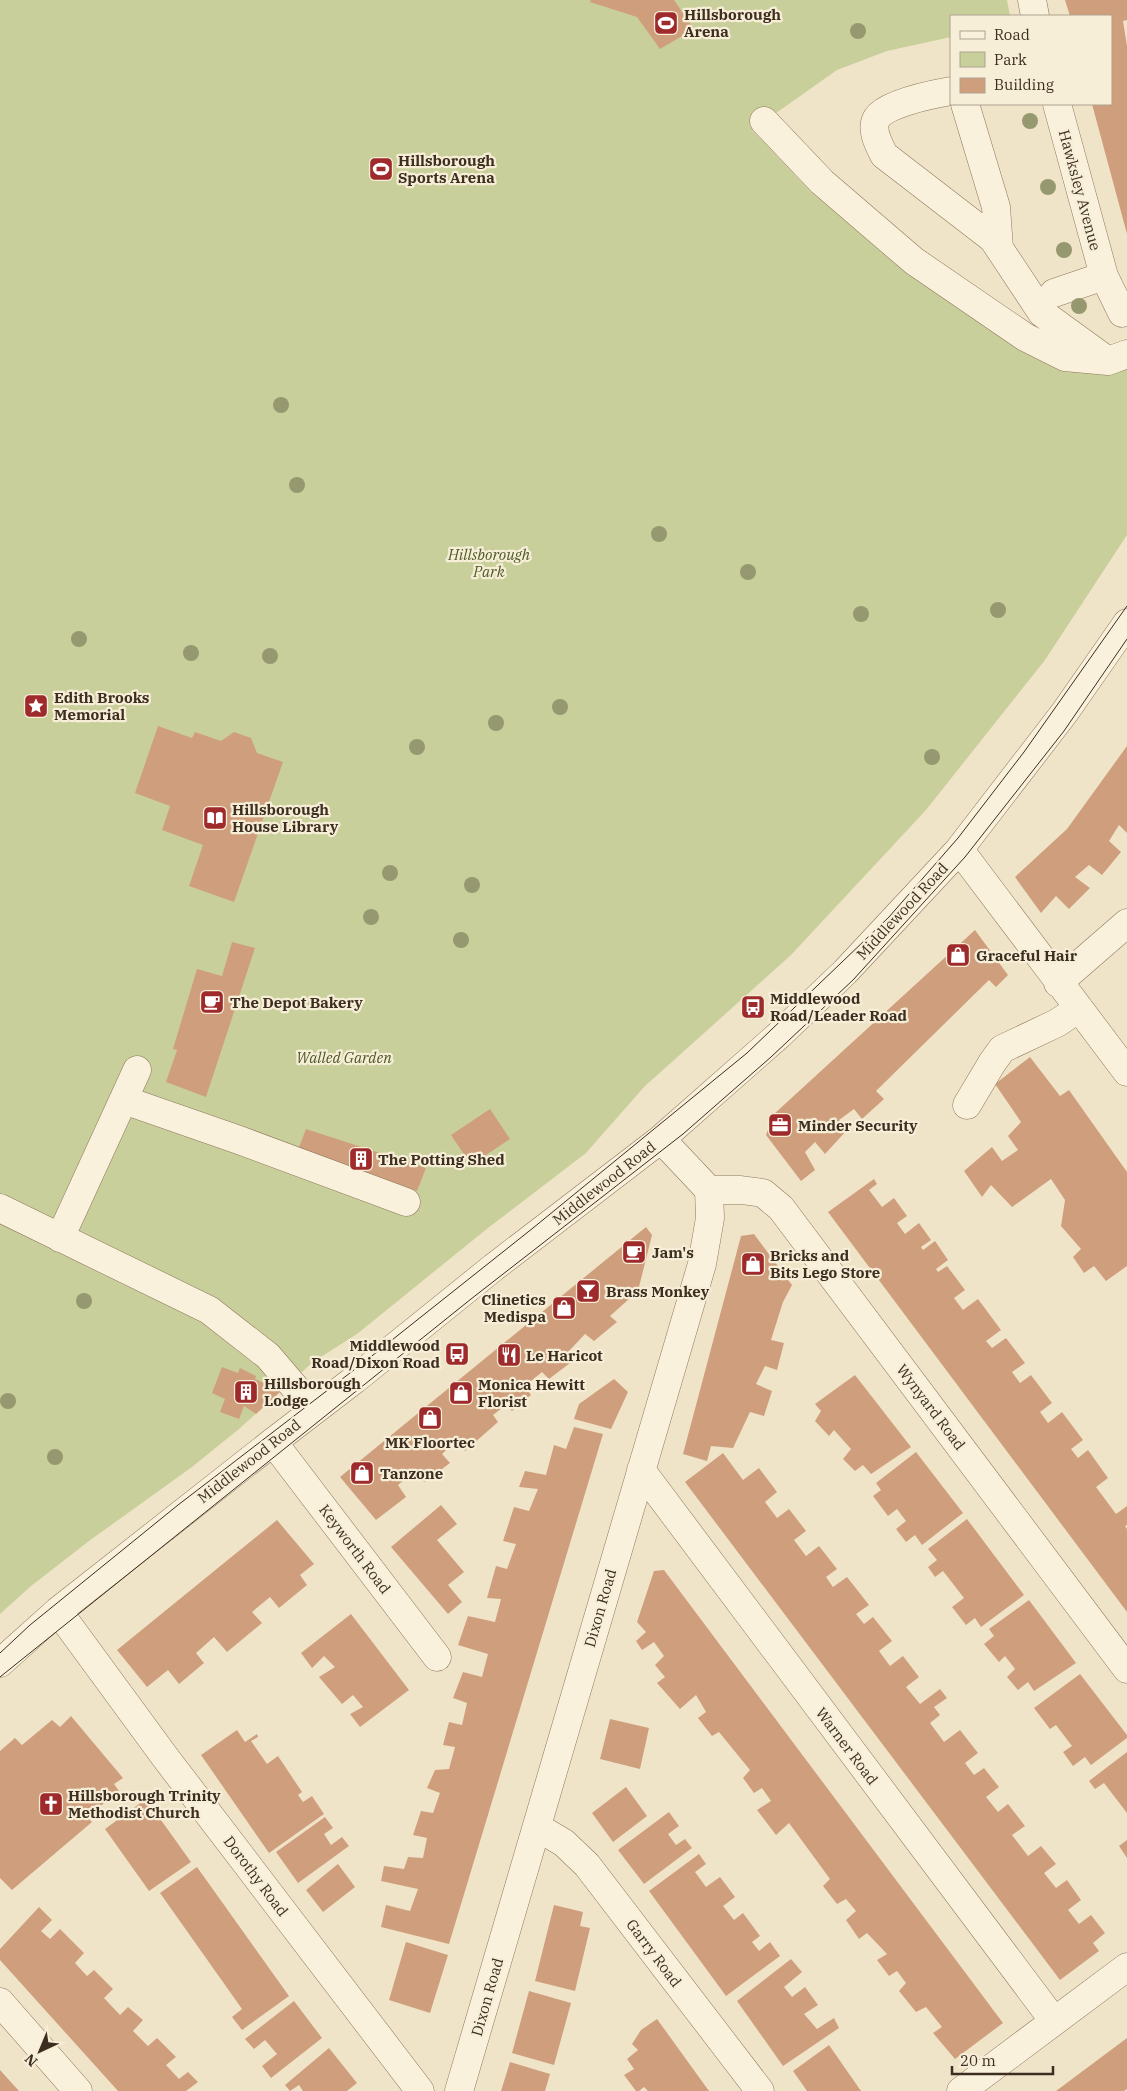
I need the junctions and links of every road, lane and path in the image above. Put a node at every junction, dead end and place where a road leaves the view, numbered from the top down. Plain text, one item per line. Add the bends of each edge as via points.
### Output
1 (1032, 0) edge
2 (1035, 15) edge
3 (950, 91) edge
4 (965, 105) edge
5 (1057, 105) edge
6 (764, 121) dead end
7 (999, 248) junction
8 (1104, 276) junction
9 (1054, 293) dead end
10 (1122, 312) dead end
11 (1117, 358) edge
12 (1127, 623) edge
13 (958, 851) junction
14 (1127, 923) edge
15 (1058, 982) junction
16 (1078, 1009) junction
17 (137, 1070) dead end
18 (1127, 1072) edge
19 (124, 1100) junction
20 (967, 1105) dead end
21 (661, 1139) junction
22 (708, 1190) junction
23 (406, 1202) dead end
24 (0, 1208) edge
25 (60, 1238) junction
26 (314, 1410) junction
27 (273, 1442) junction
28 (641, 1470) junction
29 (58, 1612) junction
30 (437, 1657) dead end
31 (0, 1663) edge
32 (1127, 1669) edge
33 (537, 1827) junction
34 (1127, 1967) edge
35 (0, 2002) edge
36 (1054, 2021) junction
37 (78, 2091) edge
38 (420, 2091) edge
39 (459, 2091) edge
40 (760, 2091) edge
41 (961, 2091) edge

1 - 2 street
3 - 7 street via 889,108 877,118 874,128 877,142 884,155 993,239
4 - 7 street via 996,207
5 - 8 street, Hawksley Avenue
6 - 11 street via 822,182 914,261 1025,337 1065,357
7 - 11 street via 1042,313
8 - 9 street
8 - 10 street, Hawksley Avenue
12 - 13 street, Middlewood Road via 1065,712
13 - 15 street via 965,856
13 - 21 street, Middlewood Road via 824,994
14 - 15 street
15 - 16 street
16 - 18 street
16 - 20 street via 1002,1049
17 - 19 street
19 - 23 street
19 - 25 street
21 - 22 street
21 - 26 street, Middlewood Road
22 - 28 street, Dixon Road via 710,1218 702,1264
22 - 32 street, Wynyard Road via 763,1193 781,1208
24 - 25 street
25 - 26 street via 209,1310 268,1356
26 - 27 street, Middlewood Road
27 - 29 street, Middlewood Road
27 - 30 street, Keyworth Road
28 - 33 street, Dixon Road
28 - 36 street, Warner Road
29 - 31 street, Middlewood Road
29 - 38 street, Dorothy Road via 164,1757
33 - 39 street, Dixon Road
33 - 40 street, Garry Road via 564,1843 587,1865
34 - 36 street
35 - 37 street
36 - 41 street

